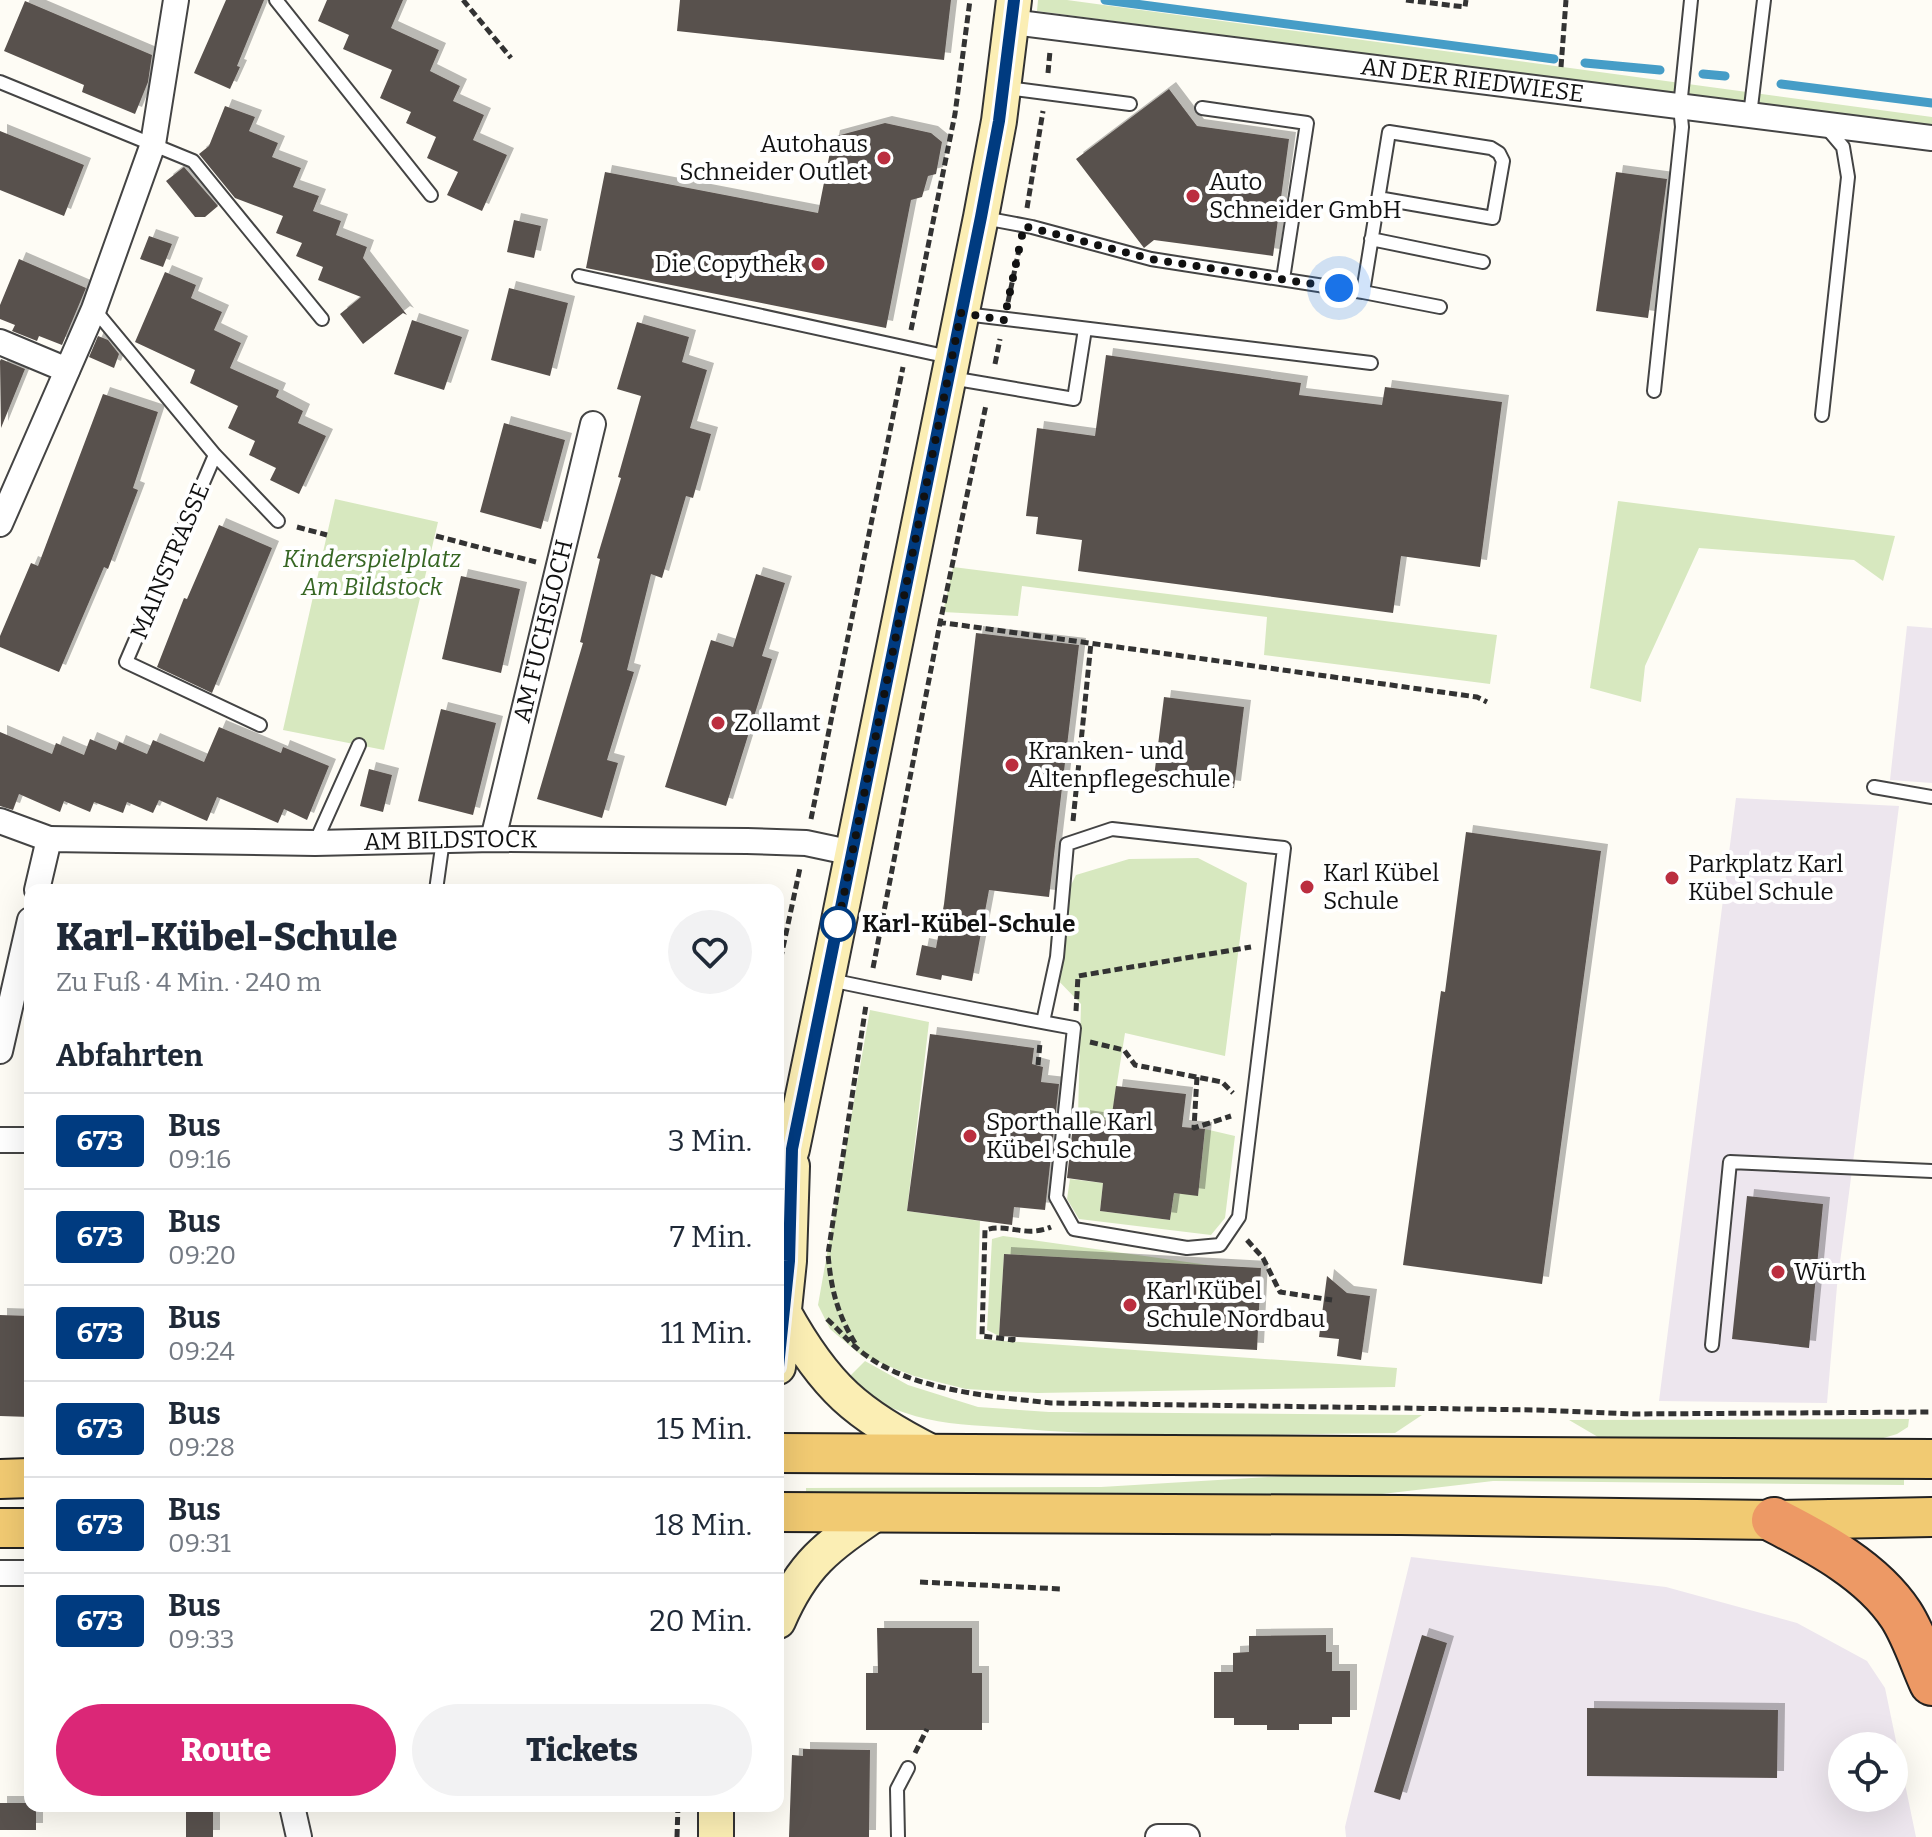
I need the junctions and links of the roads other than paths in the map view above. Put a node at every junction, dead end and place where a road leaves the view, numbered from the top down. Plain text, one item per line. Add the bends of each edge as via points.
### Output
1 (176, 0) edge
2 (276, 0) edge
3 (1691, 0) edge
4 (1764, 0) edge
5 (1013, 11) edge
6 (0, 82) edge
7 (1004, 87) junction
8 (1130, 104) dead end
9 (1680, 107) junction
10 (1202, 108) dead end
11 (1750, 115) junction
12 (1824, 125) junction
13 (1932, 138) edge
14 (153, 144) junction
15 (431, 195) dead end
16 (1378, 198) junction
17 (981, 217) junction
18 (1371, 239) junction
19 (1483, 262) dead end
20 (579, 276) dead end
21 (1283, 279) junction
22 (1363, 292) junction
23 (1440, 307) dead end
24 (94, 309) junction
25 (961, 313) junction
26 (322, 319) dead end
27 (1085, 329) junction
28 (0, 342) edge
29 (1371, 363) dead end
30 (950, 368) junction
31 (67, 370) junction
32 (1654, 391) dead end
33 (1822, 415) dead end
34 (593, 424) dead end
35 (215, 455) junction
36 (278, 521) road end
37 (0, 524) edge
38 (260, 725) dead end
39 (359, 745) dead end
40 (1874, 787) dead end
41 (1932, 797) edge
42 (0, 821) edge
43 (49, 839) junction
44 (493, 839) junction
45 (443, 840) junction
46 (315, 843) junction
47 (853, 853) junction
48 (38, 884) edge
49 (437, 884) edge
50 (24, 946) edge
51 (827, 980) junction
52 (1043, 1022) junction
53 (0, 1051) edge
54 (0, 1140) edge
55 (24, 1140) edge
56 (792, 1149) junction
57 (1932, 1171) edge
58 (784, 1174) edge
59 (784, 1313) joint
60 (1712, 1345) dead end
61 (784, 1453) edge
62 (933, 1453) junction
63 (1932, 1459) edge
64 (24, 1478) edge
65 (0, 1479) edge
66 (784, 1512) edge
67 (878, 1512) junction
68 (1932, 1517) edge
69 (1774, 1520) junction
70 (0, 1528) edge
71 (24, 1528) edge
72 (0, 1573) edge
73 (24, 1573) edge
74 (784, 1608) edge
75 (1932, 1683) edge
76 (908, 1768) dead end
77 (293, 1812) edge
78 (716, 1812) edge
79 (299, 1837) edge
80 (716, 1837) edge
81 (898, 1837) edge
82 (1158, 1837) edge
83 (1187, 1837) edge

1 - 14 street
2 - 15 lane
3 - 9 lane
4 - 11 lane
5 - 7 street
5 - 9 street, AN DER RIEDWIESE via 1053,28
6 - 14 lane
7 - 8 lane
7 - 17 street
9 - 11 street, AN DER RIEDWIESE
9 - 32 lane
10 - 21 lane via 1307,123
11 - 12 street, AN DER RIEDWIESE
12 - 13 street, AN DER RIEDWIESE
12 - 33 lane via 1843,147 1848,177
14 - 24 street
14 - 26 lane via 193,161
16 - 16 lane via 1389,132 1491,148 1503,161 1493,218
16 - 18 lane
17 - 21 lane via 1151,259
17 - 25 street
18 - 19 lane
18 - 22 lane
20 - 30 lane via 907,349
21 - 22 lane
22 - 23 lane
24 - 31 street
24 - 35 lane, MAINSTRASSE
25 - 27 lane
25 - 30 street
27 - 29 lane
27 - 30 lane via 1074,399 991,385
28 - 31 street
30 - 47 street
31 - 37 street
34 - 44 street, AM FUCHSLOCH
35 - 36 lane, MAINSTRASSE
35 - 38 lane, MAINSTRASSE via 126,662
39 - 46 lane
40 - 41 lane
42 - 43 street, AM BILDSTOCK
43 - 46 street, AM BILDSTOCK
43 - 48 street
44 - 45 street, AM BILDSTOCK
44 - 47 street, AM BILDSTOCK via 806,843
45 - 46 street, AM BILDSTOCK
45 - 49 lane
47 - 51 street
50 - 53 street
51 - 52 lane
51 - 56 street
52 - 52 lane via 1057,957 1067,844 1112,829 1284,848 1239,1217 1220,1245 1187,1248 1074,1229 1066,1220 1056,1197 1074,1033
54 - 55 street
56 - 58 street
56 - 59 street
57 - 60 lane via 1730,1162
59 - 62 street via 827,1380 856,1408
61 - 62 main road
62 - 63 main road
64 - 65 main road
66 - 67 main road
67 - 69 main road
67 - 74 street via 828,1546
68 - 69 main road
69 - 75 highway via 1812,1540 1882,1591 1902,1616
70 - 71 main road
72 - 73 street
76 - 81 lane via 897,1789
77 - 79 street
78 - 80 street
82 - 83 street

